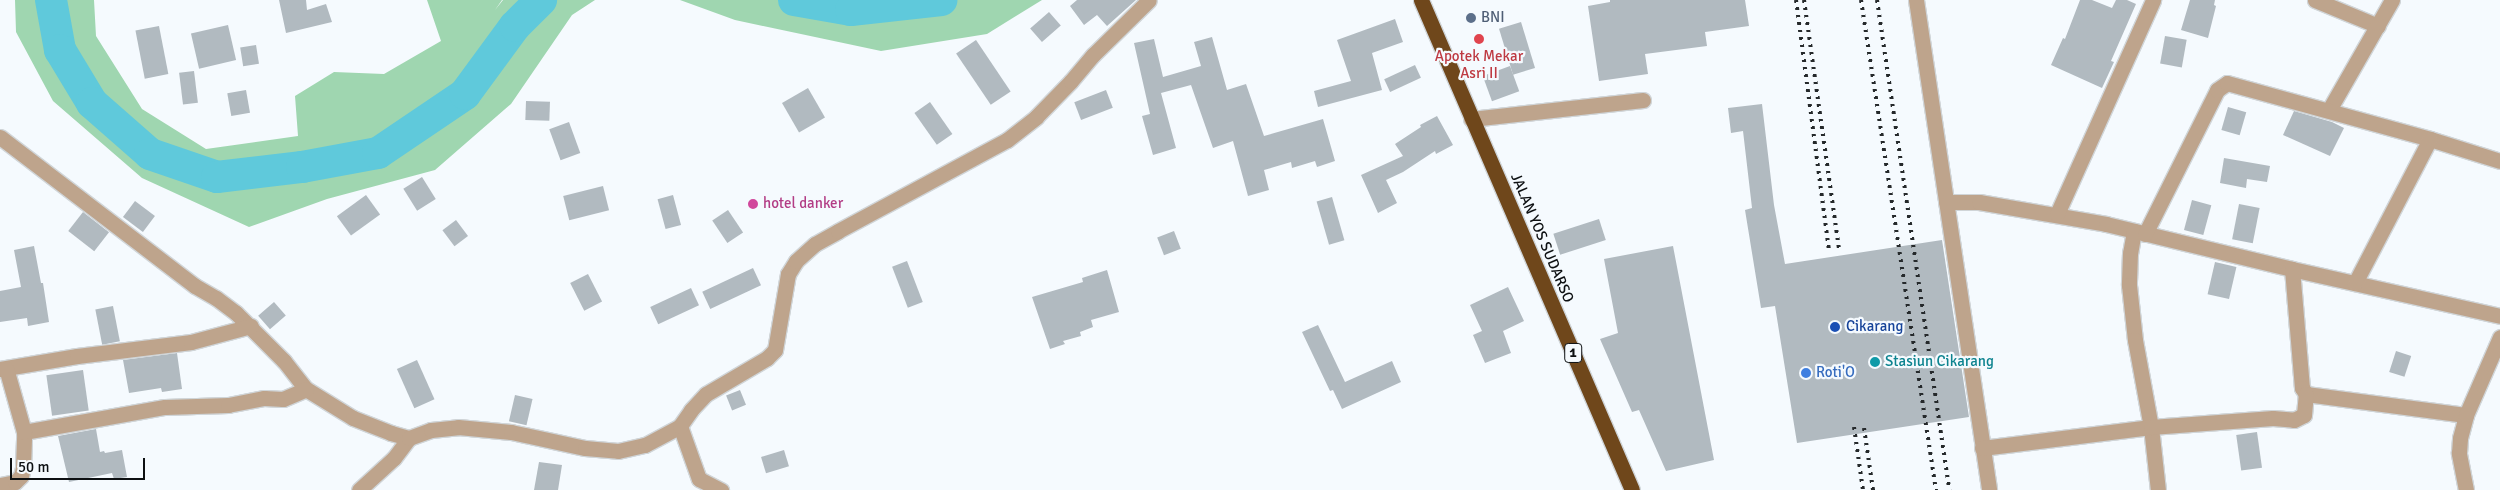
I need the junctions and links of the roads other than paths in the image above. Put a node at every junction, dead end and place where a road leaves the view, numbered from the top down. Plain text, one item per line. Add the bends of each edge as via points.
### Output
1 (1149, 0) edge
2 (1422, 0) edge
3 (1916, 0) edge
4 (2315, 0) edge
5 (2392, 0) edge
6 (2150, 1) edge
7 (2378, 26) junction
8 (1643, 100) dead end
9 (2329, 110) junction
10 (1471, 120) junction
11 (0, 137) edge
12 (2430, 139) junction
13 (2500, 162) edge
14 (1946, 202) junction
15 (2057, 214) junction
16 (2140, 232) junction
17 (2292, 269) junction
18 (2355, 283) junction
19 (2500, 316) edge
20 (252, 326) junction
21 (2500, 336) edge
22 (3, 368) edge
23 (306, 389) junction
24 (2306, 394) junction
25 (2466, 414) junction
26 (680, 426) junction
27 (2151, 427) junction
28 (24, 432) junction
29 (410, 438) junction
30 (1982, 448) junction
31 (0, 485) edge
32 (359, 490) edge
33 (720, 490) edge
34 (1632, 490) edge
35 (1989, 490) edge
36 (2158, 490) edge
37 (2466, 490) edge

1 - 26 street via 1036,117 1007,140 815,244 796,261 786,280 775,350 706,394
2 - 10 highway, JALAN YOS SUDARSO / 1
3 - 14 street
4 - 7 street
5 - 7 street
6 - 15 street
7 - 9 street
8 - 10 street
9 - 12 street
9 - 16 street via 2232,83 2221,86
10 - 34 highway, JALAN YOS SUDARSO / 1
11 - 20 street
12 - 13 street
12 - 18 street
14 - 15 street via 1979,202
14 - 30 street
15 - 16 street
16 - 17 street
16 - 27 street via 2130,253 2129,285
17 - 18 street
17 - 24 street via 2302,388
18 - 19 street
20 - 22 street via 191,342
20 - 23 street
21 - 25 street
22 - 28 street
23 - 28 street via 284,399 165,407
23 - 29 street via 352,418
24 - 25 street
24 - 27 street via 2304,415 2294,420 2273,418
25 - 37 street via 2459,453
26 - 29 street via 645,445 618,451 585,448 511,432 458,427 430,430
26 - 33 street via 699,479
27 - 30 street
27 - 36 street
28 - 31 street via 21,476 15,482
29 - 32 street via 394,458
30 - 35 street

